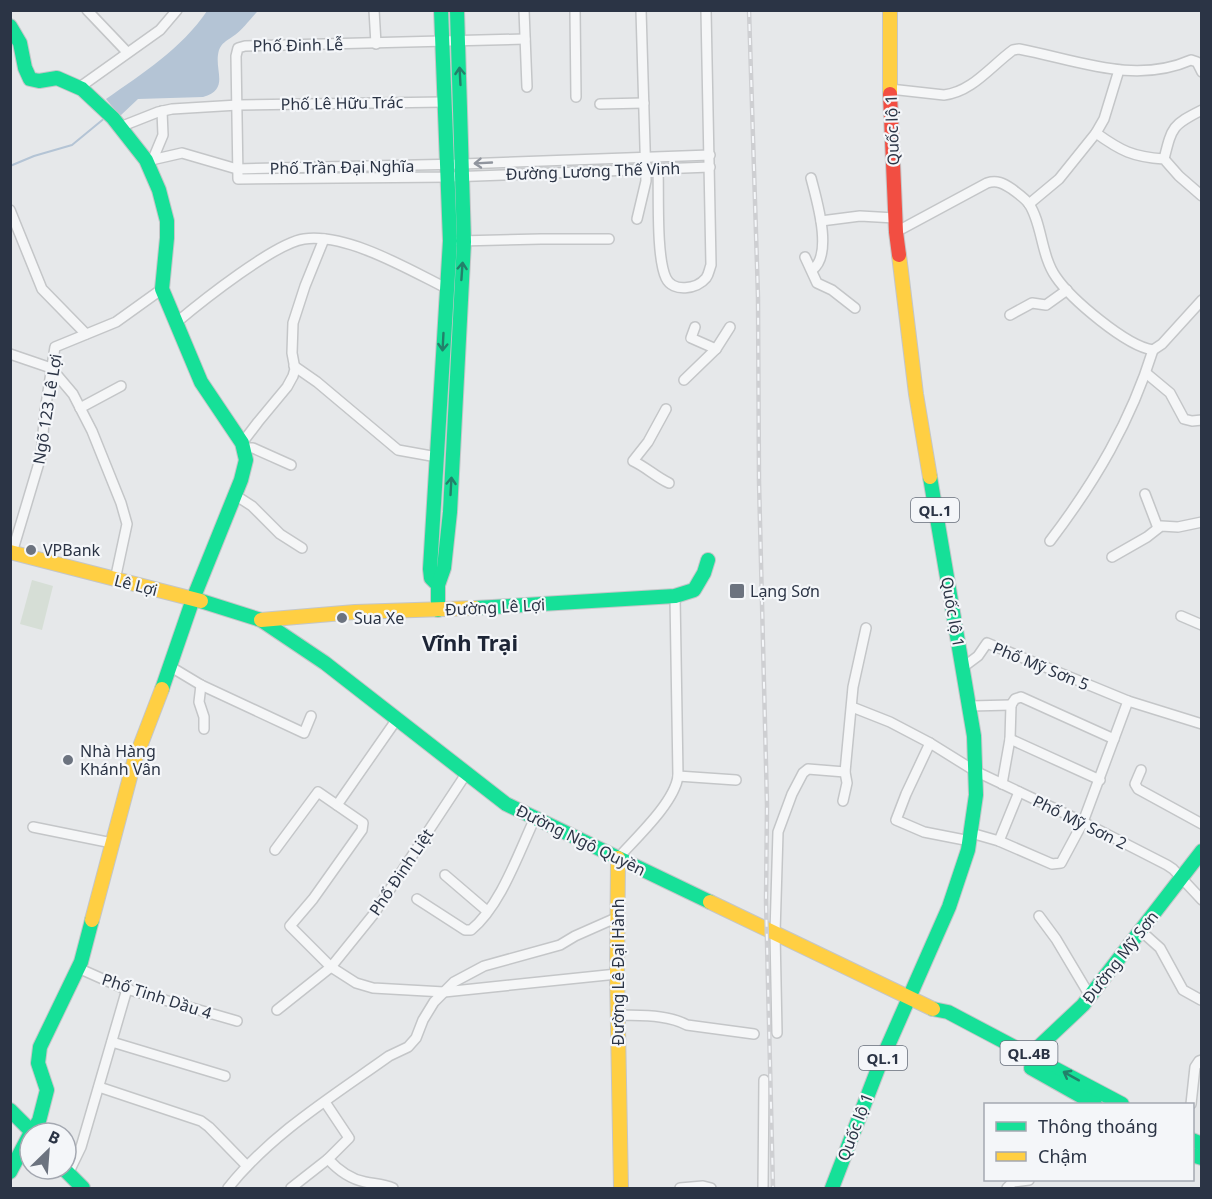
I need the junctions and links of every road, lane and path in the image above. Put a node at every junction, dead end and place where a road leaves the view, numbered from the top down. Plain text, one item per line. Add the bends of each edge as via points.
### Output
1 (87, 10) edge
2 (374, 10) edge
3 (441, 10) edge
4 (457, 10) edge
5 (524, 10) edge
6 (575, 10) edge
7 (641, 10) edge
8 (705, 10) edge
9 (890, 10) edge
10 (172, 12) edge
11 (10, 26) edge
12 (525, 39) junction
13 (443, 41) junction
14 (458, 41) junction
15 (376, 44) junction
16 (128, 52) junction
17 (1119, 70) junction
18 (1202, 72) edge
19 (80, 87) junction
20 (527, 87) dead end
21 (890, 89) junction
22 (576, 97) dead end
23 (461, 101) junction
24 (446, 102) junction
25 (644, 103) junction
26 (600, 104) dead end
27 (238, 105) junction
28 (1202, 110) edge
29 (162, 111) junction
30 (113, 119) junction
31 (1096, 133) junction
32 (710, 155) junction
33 (645, 157) junction
34 (1164, 159) junction
35 (150, 160) junction
36 (531, 160) junction
37 (710, 167) junction
38 (646, 168) junction
39 (658, 168) junction
40 (237, 169) junction
41 (448, 170) junction
42 (463, 170) junction
43 (531, 173) junction
44 (811, 178) dead end
45 (240, 180) joint
46 (1202, 196) edge
47 (1029, 204) junction
48 (10, 210) edge
49 (895, 218) junction
50 (637, 219) dead end
51 (822, 221) junction
52 (896, 232) junction
53 (324, 239) junction
54 (609, 239) dead end
55 (457, 241) junction
56 (805, 257) dead end
57 (812, 270) junction
58 (162, 289) junction
59 (1067, 290) junction
60 (446, 293) junction
61 (460, 299) junction
62 (1202, 300) edge
63 (855, 308) dead end
64 (1010, 315) dead end
65 (177, 322) junction
66 (695, 327) dead end
67 (730, 327) dead end
68 (86, 334) junction
69 (716, 349) junction
70 (1153, 350) junction
71 (10, 354) edge
72 (294, 366) junction
73 (51, 368) junction
74 (1146, 373) junction
75 (684, 380) dead end
76 (121, 386) dead end
77 (80, 408) junction
78 (666, 409) dead end
79 (1202, 420) edge
80 (439, 423) junction
81 (455, 423) junction
82 (243, 446) junction
83 (438, 457) junction
84 (291, 465) dead end
85 (669, 483) dead end
86 (1145, 494) dead end
87 (235, 495) junction
88 (435, 512) junction
89 (450, 512) junction
90 (1202, 522) edge
91 (1158, 528) junction
92 (1050, 540) dead end
93 (302, 548) dead end
94 (11, 552) edge
95 (1112, 557) dead end
96 (708, 560) dead end
97 (115, 580) junction
98 (438, 585) junction
99 (675, 596) junction
100 (193, 599) junction
101 (438, 610) junction
102 (1181, 616) dead end
103 (261, 620) junction
104 (1202, 625) edge
105 (866, 628) dead end
106 (171, 667) junction
107 (962, 668) junction
108 (201, 685) junction
109 (1128, 701) junction
110 (1011, 705) junction
111 (970, 706) junction
112 (852, 707) junction
113 (311, 716) dead end
114 (397, 719) junction
115 (1202, 724) edge
116 (204, 729) dead end
117 (1010, 739) junction
118 (1114, 739) junction
119 (930, 743) junction
120 (1141, 770) dead end
121 (975, 771) junction
122 (845, 772) junction
123 (466, 774) junction
124 (678, 776) junction
125 (736, 780) dead end
126 (1100, 780) junction
127 (1002, 784) junction
128 (1019, 792) junction
129 (843, 801) dead end
130 (337, 805) junction
131 (535, 818) junction
132 (1083, 822) junction
133 (1202, 824) edge
134 (33, 827) dead end
135 (970, 837) junction
136 (999, 841) junction
137 (112, 843) junction
138 (274, 850) dead end
139 (1202, 851) edge
140 (618, 858) junction
141 (445, 875) dead end
142 (1181, 878) junction
143 (417, 899) dead end
144 (1202, 900) edge
145 (487, 911) junction
146 (618, 916) junction
147 (1039, 916) dead end
148 (1141, 931) junction
149 (775, 933) junction
150 (331, 967) junction
151 (78, 968) junction
152 (617, 974) junction
153 (127, 989) junction
154 (444, 992) junction
155 (1090, 996) junction
156 (909, 997) junction
157 (1201, 999) edge
158 (277, 1011) dead end
159 (618, 1015) junction
160 (237, 1021) dead end
161 (754, 1034) dead end
162 (777, 1034) dead end
163 (112, 1042) junction
164 (1028, 1060) junction
165 (1202, 1060) edge
166 (225, 1076) dead end
167 (764, 1080) dead end
168 (99, 1087) junction
169 (325, 1102) junction
170 (1093, 1103) edge
171 (1120, 1103) edge
172 (1191, 1103) edge
173 (39, 1121) edge
174 (78, 1152) edge
175 (18, 1157) edge
176 (328, 1159) junction
177 (247, 1166) junction
178 (10, 1172) edge
179 (366, 1185) edge
180 (228, 1188) edge
181 (291, 1188) edge
182 (393, 1188) edge
183 (621, 1188) edge
184 (680, 1188) edge
185 (711, 1188) edge
186 (763, 1188) edge
187 (832, 1188) edge

1 - 16 street
2 - 15 street
3 - 13 main road
4 - 14 main road
5 - 12 street
6 - 22 street
7 - 25 street
8 - 32 street
9 - 21 main road, Quốc lộ 1 / QL.1
10 - 16 street via 160,30
11 - 19 main road via 20,43 30,79 39,82 56,78
12 - 14 street, Phố Đinh Lễ
12 - 20 street
13 - 14 street, Phố Đinh Lễ
13 - 15 street, Phố Đinh Lễ
13 - 24 main road
23 -> 14 main road
15 - 27 street, Phố Đinh Lễ via 238,48
16 - 19 street
17 - 18 street via 1162,70 1191,60 1197,62
17 - 21 street via 1019,49 953,94
17 - 31 street
19 - 30 main road
21 - 49 main road, Quốc lộ 1 / QL.1
23 - 24 main road
23 - 42 main road
24 - 27 street, Phố Lê Hữu Trác
24 - 41 main road
25 - 26 street
25 - 33 street
27 - 29 street, Phố Lê Hữu Trác
27 - 40 street, Phố Đinh Lễ
28 - 34 street via 1174,128
29 - 30 street, Phố Lê Hữu Trác
29 - 35 street via 163,135
30 - 35 main road
31 - 34 street via 1121,150
31 - 47 street via 1059,179
32 - 33 street, Đường Lương Thế Vinh
32 - 37 street
33 - 36 street, Đường Lương Thế Vinh
33 - 38 street
34 - 46 street
35 - 40 street, Phố Trần Đại Nghĩa via 182,153
35 - 58 main road via 167,217
36 -> 42 street, Đường Lương Thế Vinh
36 - 43 street
37 - 39 street, Đường Lương Thế Vinh
37 - 39 street via 711,265 704,280 686,288 675,287 667,280 662,264
38 - 39 street, Đường Lương Thế Vinh
38 - 43 street, Đường Lương Thế Vinh
38 - 50 street via 646,187
40 - 41 street, Phố Trần Đại Nghĩa
40 - 45 street, Phố Đinh Lễ
41 - 42 street
41 - 45 street, Phố Trần Đại Nghĩa
41 - 55 main road
42 - 43 street, Đường Lương Thế Vinh
42 - 55 main road
44 - 51 street
47 - 52 street via 994,181
47 - 59 street via 1050,267
48 - 68 street via 42,289
49 - 51 street via 860,216
49 - 52 main road, Quốc lộ 1 / QL.1
51 - 57 street via 822,249
52 - 107 main road, Quốc lộ 1 / QL.1 via 916,394
53 - 60 street via 362,248
53 - 65 street via 291,242 237,276
53 - 72 street via 297,309 292,344
54 - 55 street
55 - 60 main road
61 -> 55 main road
56 - 57 street
57 - 63 street via 817,283
58 - 65 main road
58 - 68 street, Ngõ 123 Lê Lợi via 116,322
59 - 64 street via 1046,305 1032,303
59 - 70 street via 1128,342
60 - 61 main road
60 -> 80 main road
61 - 81 main road
62 - 70 street
65 - 82 main road via 201,382
66 - 69 street via 691,338
67 - 69 street
68 - 73 street, Ngõ 123 Lê Lợi via 56,347
69 - 75 street
70 - 74 street
71 - 73 street
72 - 82 street via 287,387
72 - 83 street via 398,450
73 - 77 street via 74,394
73 - 94 street, Ngõ 123 Lê Lợi via 40,456
74 - 79 street via 1170,393 1184,419
74 - 92 street via 1124,427 1098,473
76 - 77 street
77 - 97 street via 127,524
78 - 85 street via 633,461
80 - 81 main road
80 - 83 main road
89 -> 81 main road
82 - 84 street
82 - 87 main road via 244,468
83 - 88 main road
86 - 91 street
87 - 93 street
87 - 100 main road
88 - 89 main road
88 - 98 main road via 430,569 431,578
89 - 98 main road via 444,568
90 - 91 street
91 - 95 street
94 - 97 main road, Lê Lợi
96 - 99 main road, Đường Lê Lợi via 694,590
97 - 100 main road, Lê Lợi
98 - 101 main road
99 - 101 main road, Đường Lê Lợi
99 - 124 street
100 - 103 main road, Lê Lợi
100 - 106 main road
101 - 103 main road, Đường Lê Lợi
102 - 104 street
103 - 114 main road, Đường Ngô Quyền
105 - 112 street
106 - 108 street
106 - 137 main road via 134,762
107 - 109 street, Phố Mỹ Sơn 5 via 987,643
107 - 111 main road, Quốc lộ 1 / QL.1
108 - 113 street via 304,733
108 - 116 street via 199,702
109 - 115 street
109 - 118 street
110 - 111 street
110 - 117 street
110 - 118 street via 1021,697
111 - 121 main road, Quốc lộ 1 / QL.1
112 - 119 street, Phố Mỹ Sơn 2
112 - 122 street
114 - 123 main road, Đường Ngô Quyền
114 - 130 street
117 - 126 street
117 - 127 street
118 - 126 street
119 - 121 street, Phố Mỹ Sơn 2
119 - 135 street via 896,820 924,832
120 - 133 street via 1135,784 1138,789
121 - 127 street, Phố Mỹ Sơn 2
121 - 135 main road, Quốc lộ 1 / QL.1
122 - 129 street
122 - 149 street via 808,769 792,794 778,832
123 - 131 main road, Đường Ngô Quyền via 506,804
123 - 150 street, Phố Đinh Liệt via 373,915
124 - 125 street
124 - 140 street via 677,787 669,799
126 - 132 street
127 - 128 street, Phố Mỹ Sơn 2
128 - 132 street, Phố Mỹ Sơn 2
128 - 136 street
130 - 138 street via 318,792
130 - 150 street via 359,819 362,830 290,926
131 - 140 main road, Đường Ngô Quyền
131 - 145 street
132 - 136 street via 1061,863 1052,864
132 - 142 street, Phố Mỹ Sơn 2 via 1167,865
134 - 137 street
135 - 136 street
135 - 156 main road, Quốc lộ 1 / QL.1 via 949,907
137 - 151 main road
139 - 142 main road, Đường Mỹ Sơn
140 - 146 main road, Đường Lê Đại Hành
140 - 149 main road, Đường Ngô Quyền
141 - 145 street
142 - 144 street, Phố Mỹ Sơn 2
142 - 148 main road, Đường Mỹ Sơn
143 - 145 street via 468,932
146 - 152 main road, Đường Lê Đại Hành
146 - 154 street via 560,945 484,966
147 - 155 street
148 - 155 main road, Đường Mỹ Sơn
148 - 157 street via 1160,948 1182,990
149 - 156 main road, Đường Ngô Quyền
149 - 162 street
150 - 154 street via 356,983 373,988
150 - 158 street, Phố Đinh Liệt
151 - 153 street, Phố Tinh Dầu 4
151 - 173 main road via 40,1047 38,1064 47,1090
152 - 154 street
152 - 159 main road, Đường Lê Đại Hành
153 - 160 street, Phố Tinh Dầu 4
153 - 163 street
154 - 169 street via 408,1047
155 - 164 main road, Đường Mỹ Sơn
156 - 164 main road, Đường Ngô Quyền / QL.4B via 948,1012
156 - 187 main road, Quốc lộ 1 / QL.1
159 - 161 street via 665,1017 687,1025
159 - 183 main road, Đường Lê Đại Hành
163 - 166 street
163 - 168 street
164 - 170 main road, Đường Ngô Quyền / QL.4B
171 -> 164 main road, Đường Ngô Quyền / QL.4B
165 - 172 street via 1195,1067
167 - 186 street
168 - 174 street
168 - 177 street via 201,1122
169 - 176 street via 350,1138
169 - 177 street
175 - 178 main road
176 - 179 street
176 - 181 street
177 - 180 street
179 - 182 street
184 - 185 street

